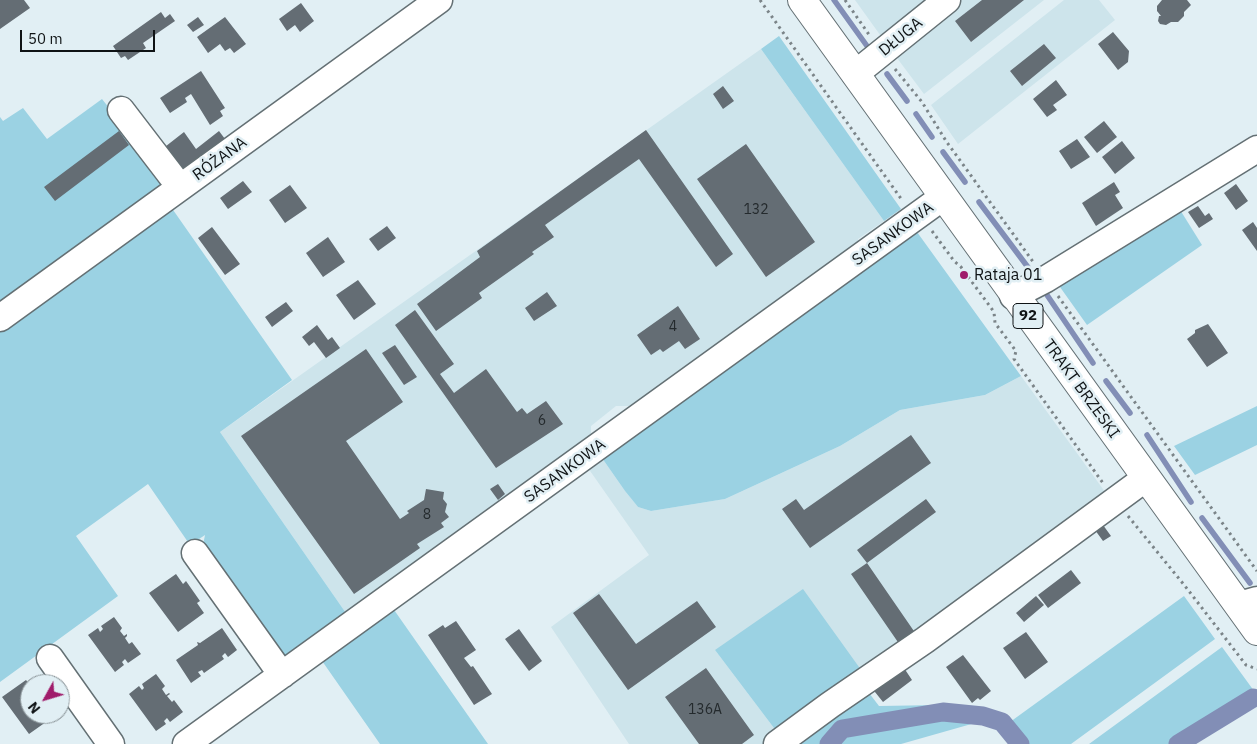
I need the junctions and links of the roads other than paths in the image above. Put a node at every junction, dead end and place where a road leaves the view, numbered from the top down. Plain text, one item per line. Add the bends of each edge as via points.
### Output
1 (439, 0) edge
2 (802, 0) edge
3 (947, 0) edge
4 (855, 74) junction
5 (121, 110) dead end
6 (1257, 148) edge
7 (180, 187) junction
8 (943, 198) junction
9 (1014, 296) junction
10 (0, 318) edge
11 (1146, 478) junction
12 (195, 553) dead end
13 (1248, 602) edge
14 (1257, 631) edge
15 (50, 658) dead end
16 (282, 675) junction
17 (111, 744) edge
18 (186, 744) edge
19 (777, 744) edge

1 - 7 street, RÓŻANA
2 - 4 main road, TRAKT BRZESKI / 92
3 - 4 street, DŁUGA
4 - 8 main road, TRAKT BRZESKI / 92
5 - 7 street
6 - 9 street
7 - 10 street, RÓŻANA
8 - 9 main road, TRAKT BRZESKI / 92
8 - 16 street, SASANKOWA
9 - 11 main road, TRAKT BRZESKI / 92
11 - 13 main road, TRAKT BRZESKI / 92
11 - 19 street
12 - 16 street
13 - 14 main road, TRAKT BRZESKI / 92
15 - 17 street
16 - 18 street, SASANKOWA

